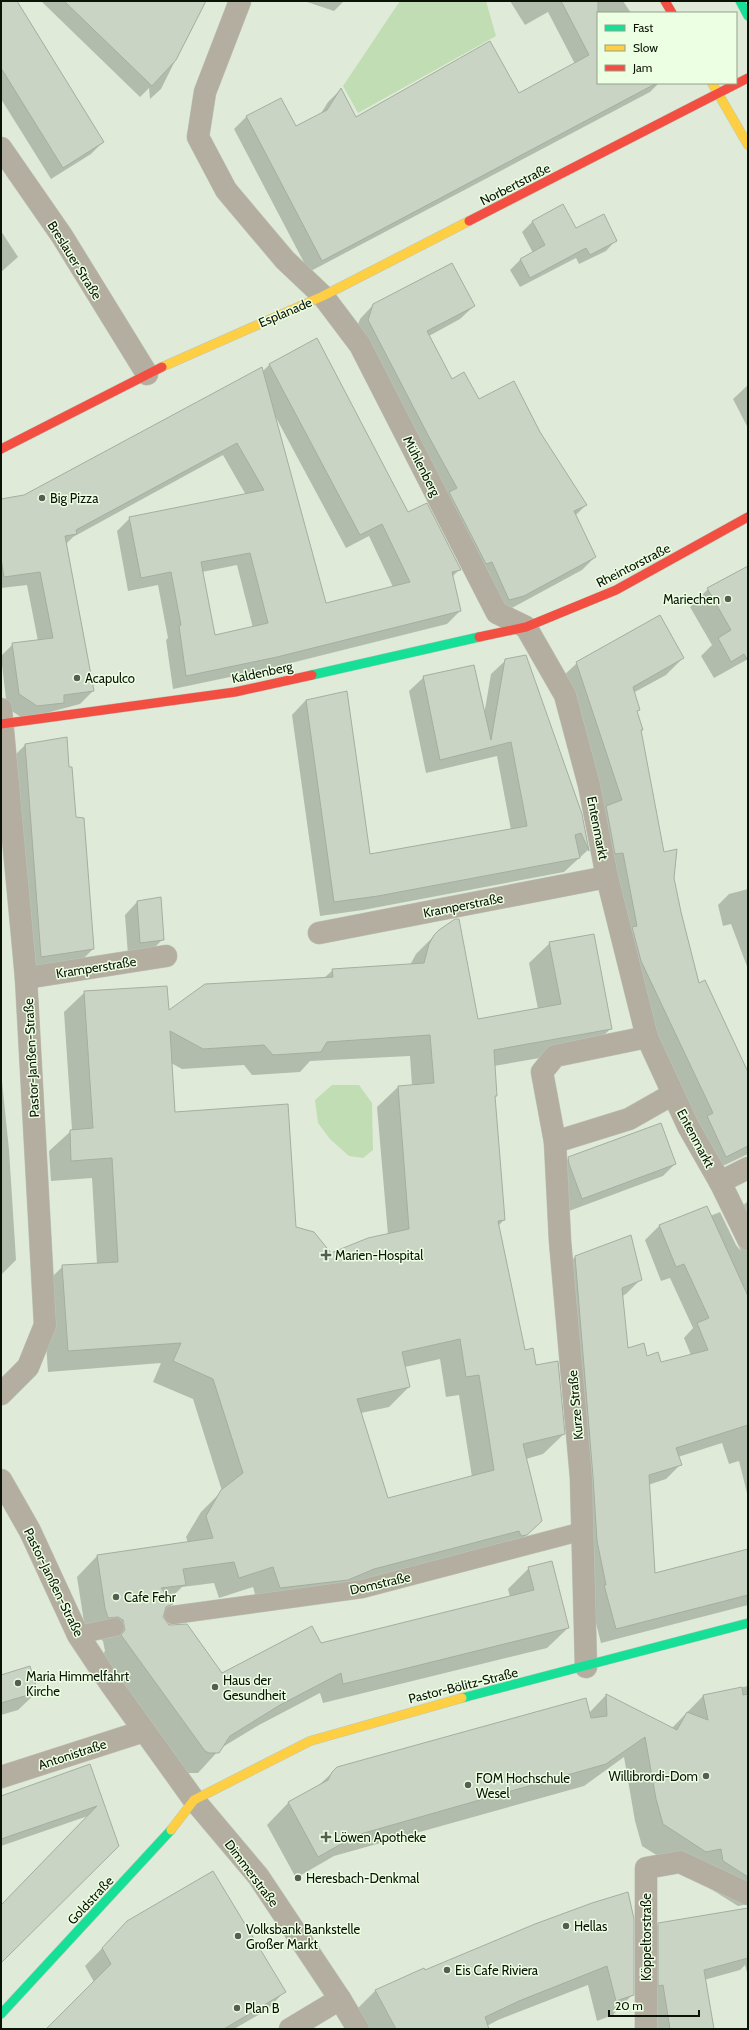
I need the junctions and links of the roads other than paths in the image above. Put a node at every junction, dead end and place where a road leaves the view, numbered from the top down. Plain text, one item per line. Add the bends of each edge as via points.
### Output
1 (240, 1) edge
2 (666, 1) edge
3 (740, 1) edge
4 (672, 12) edge
5 (748, 16) edge
6 (748, 78) edge
7 (713, 84) edge
8 (737, 84) edge
9 (737, 84) edge
10 (718, 94) junction
11 (748, 145) edge
12 (1, 148) edge
13 (323, 296) junction
14 (147, 374) junction
15 (1, 449) edge
16 (748, 517) edge
17 (526, 627) junction
18 (2, 719) edge
19 (607, 877) junction
20 (319, 933) dead end
21 (166, 956) dead end
22 (26, 978) junction
23 (647, 1037) junction
24 (673, 1094) junction
25 (555, 1142) junction
26 (748, 1168) edge
27 (720, 1182) junction
28 (748, 1239) edge
29 (1, 1394) edge
30 (1, 1480) edge
31 (583, 1531) junction
32 (173, 1615) dead end
33 (748, 1623) edge
34 (115, 1627) dead end
35 (78, 1635) junction
36 (586, 1667) junction
37 (144, 1731) junction
38 (1, 1778) edge
39 (194, 1800) junction
40 (748, 1894) edge
41 (340, 1999) junction
42 (1, 2014) edge
43 (290, 2029) edge
44 (358, 2029) edge
45 (646, 2029) edge

1 - 13 street, Esplanade via 205,92 198,137 226,190 285,260
2 - 4 street
3 - 5 street
6 - 8 street, Norbertstraße
7 - 10 street
9 - 10 street, Norbertstraße
10 - 11 street
10 - 13 street, Norbertstraße
12 - 14 street, Breslauer Straße via 62,236
13 - 14 street, Esplanade
13 - 17 street, Mühlenberg via 360,345 497,612
14 - 15 street, Esplanade
16 - 17 street, Rheintorstraße via 616,590
17 - 18 street, Kaldenberg via 235,692
17 - 19 street, Entenmarkt via 565,695 589,785
18 - 22 street, Pastor-Janßen-Straße
19 - 20 street, Kramperstraße
19 - 23 street, Entenmarkt
21 - 22 street, Kramperstraße
22 - 29 street, Pastor-Janßen-Straße via 45,1325 28,1367
23 - 24 street, Entenmarkt
23 - 25 street via 555,1056 542,1072
24 - 25 street, Entenmarkt via 629,1119
24 - 27 street, Entenmarkt
25 - 31 street, Kurze Straße via 560,1241 581,1478
26 - 27 street
27 - 28 street, Entenmarkt
30 - 35 street, Pastor-Janßen-Straße via 30,1531
31 - 32 lane, Domstraße via 362,1589
31 - 36 street, Kurze Straße
33 - 36 street, Pastor-Bölitz-Straße
34 - 35 lane
35 - 37 street, Pastor-Janßen-Straße
36 - 39 street, Pastor-Bölitz-Straße via 412,1711 310,1741
37 - 38 street, Antonistraße
37 - 39 street, Pastor-Janßen-Straße
39 - 41 street, Dimmerstraße via 258,1876
39 - 42 street, Goldstraße via 166,1837
40 - 45 street, Köppeltorstraße via 680,1862 646,1868
41 - 43 street
41 - 44 street, Dimmerstraße

